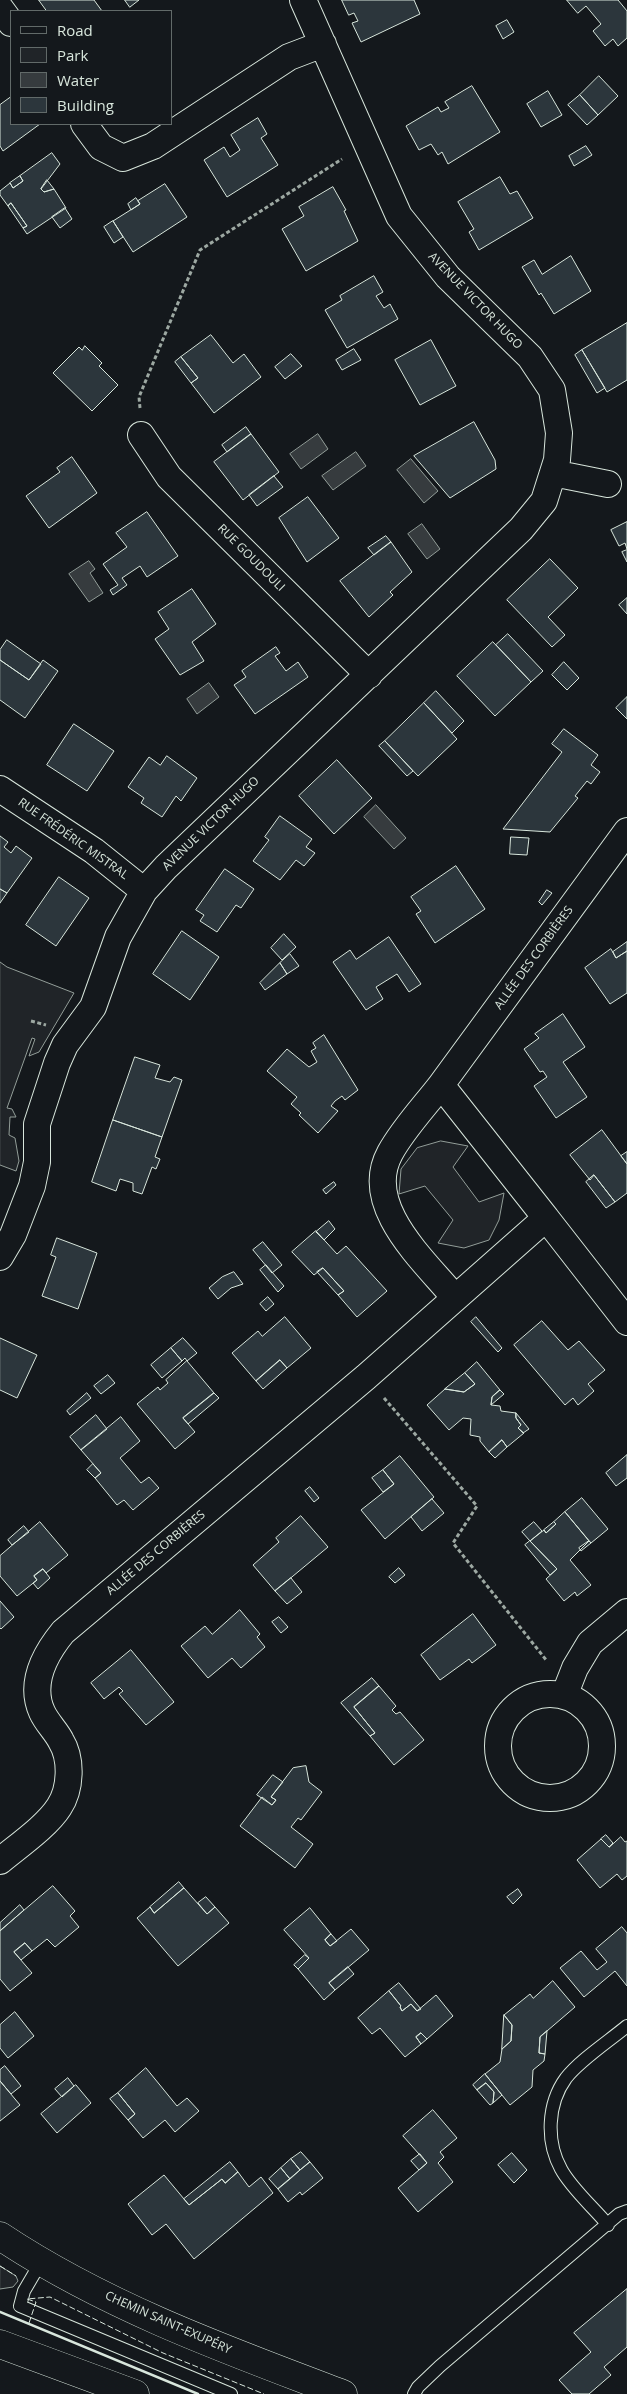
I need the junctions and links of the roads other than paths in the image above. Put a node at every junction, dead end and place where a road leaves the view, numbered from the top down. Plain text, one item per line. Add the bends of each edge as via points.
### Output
1 (302, 0) edge
2 (0, 8) edge
3 (10, 22) edge
4 (323, 44) junction
5 (85, 125) edge
6 (140, 435) road end
7 (553, 473) junction
8 (608, 484) dead end
9 (369, 675) junction
10 (0, 789) edge
11 (627, 831) edge
12 (144, 890) junction
13 (441, 1085) junction
14 (546, 1218) junction
15 (0, 1257) edge
16 (455, 1298) junction
17 (627, 1322) edge
18 (627, 1612) edge
19 (564, 1696) road end
20 (0, 1861) edge
21 (627, 2026) edge
22 (627, 2211) edge
23 (608, 2225) junction
24 (0, 2236) edge
25 (41, 2262) junction
26 (0, 2344) edge
27 (135, 2394) edge
28 (231, 2394) edge
29 (343, 2394) edge
30 (414, 2394) edge

1 - 4 street, AVENUE VICTOR HUGO
2 - 3 street
4 - 5 street via 289,57 153,146 123,158 102,147
4 - 7 street, AVENUE VICTOR HUGO via 399,216 455,284 530,357 552,390 559,433
6 - 9 street, RUE GOUDOULI via 169,477
7 - 8 street
7 - 9 street, AVENUE VICTOR HUGO via 544,500 534,515
9 - 12 street, AVENUE VICTOR HUGO
10 - 12 street, RUE FRÉDÉRIC MISTRAL via 94,851
11 - 13 street, ALLÉE DES CORBIÈRES
12 - 15 street, AVENUE VICTOR HUGO via 118,937 94,1007 65,1045 57,1063 37,1124 37,1162 32,1186 13,1235
13 - 14 street
13 - 16 street, ALLÉE DES CORBIÈRES via 390,1153 383,1174 383,1194 391,1217
14 - 16 street, ALLÉE DES CORBIÈRES
14 - 17 street
16 - 20 street, ALLÉE DES CORBIÈRES via 63,1632 51,1646 43,1662 38,1695 41,1710 67,1755 66,1790 60,1806 48,1819
18 - 19 street via 590,1643
21 - 23 lane via 567,2078 557,2093 552,2113 551,2140 562,2171
22 - 23 lane
23 - 30 lane via 440,2366
24 - 25 main road, CHEMIN SAINT-EXUPÉRY
25 - 28 lane via 24,2291 20,2306
25 - 29 main road, CHEMIN SAINT-EXUPÉRY via 188,2334
26 - 27 main road

